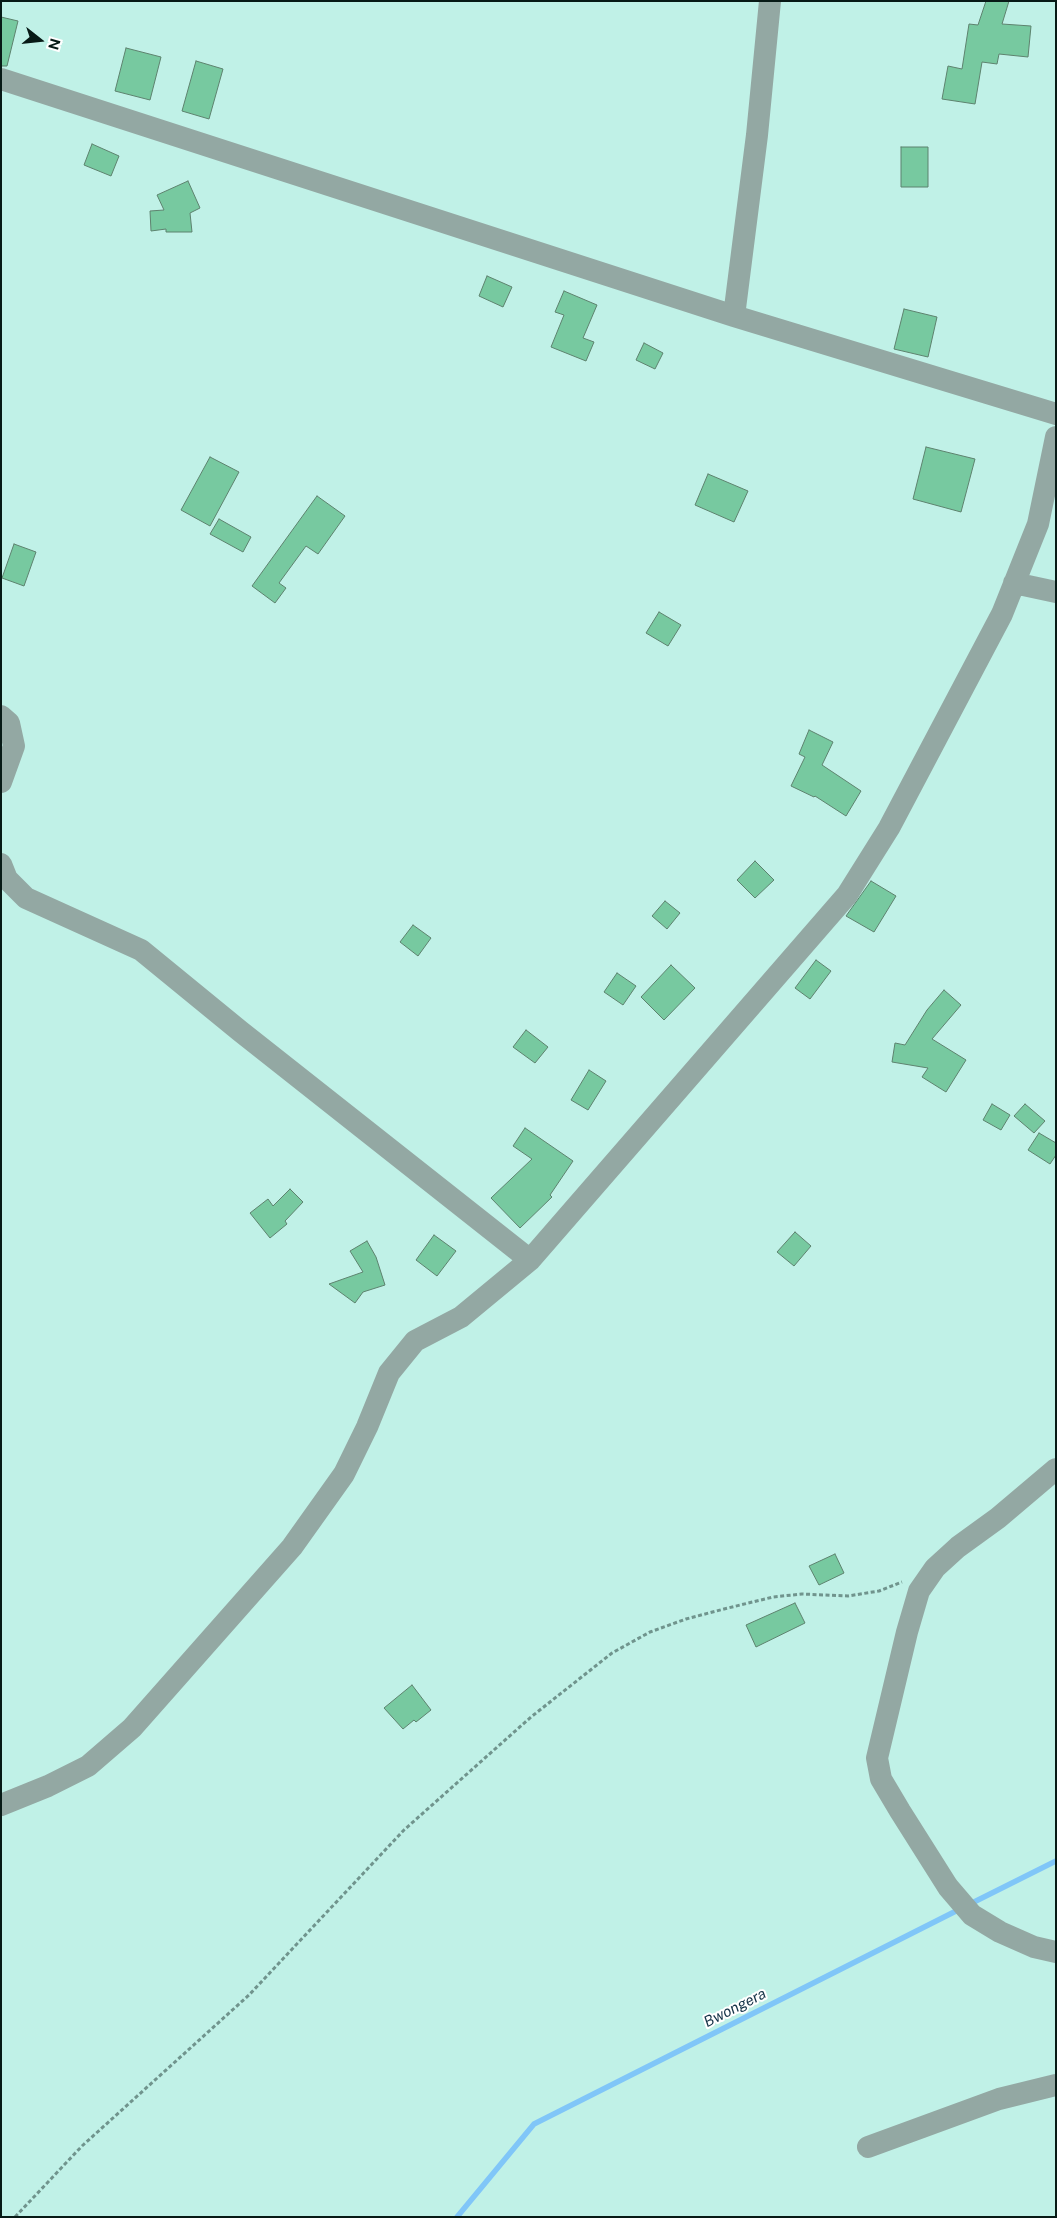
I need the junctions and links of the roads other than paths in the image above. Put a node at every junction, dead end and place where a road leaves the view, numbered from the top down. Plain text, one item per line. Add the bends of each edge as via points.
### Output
1 (770, 1) edge
2 (1, 79) edge
3 (734, 316) junction
4 (1056, 414) edge
5 (1056, 437) edge
6 (1014, 583) junction
7 (1056, 592) edge
8 (1, 716) edge
9 (1, 782) edge
10 (1, 864) edge
11 (530, 1260) junction
12 (1056, 1469) edge
13 (1, 1804) edge
14 (1056, 1952) edge
15 (1056, 2085) edge
16 (868, 2148) dead end

1 - 3 street
2 - 3 street
3 - 4 street
5 - 6 street via 1038,524
6 - 7 street
6 - 11 street via 1002,614 889,828 847,895
8 - 9 street via 9,723 14,746
10 - 11 street via 7,879 26,898 142,950 248,1038
11 - 13 street via 461,1317 415,1340 389,1373 344,1474 292,1547 132,1728 88,1766
12 - 14 street via 958,1547 935,1568 919,1591 877,1758 881,1779 900,1811 948,1887 972,1915 1000,1932
15 - 16 street via 999,2099

